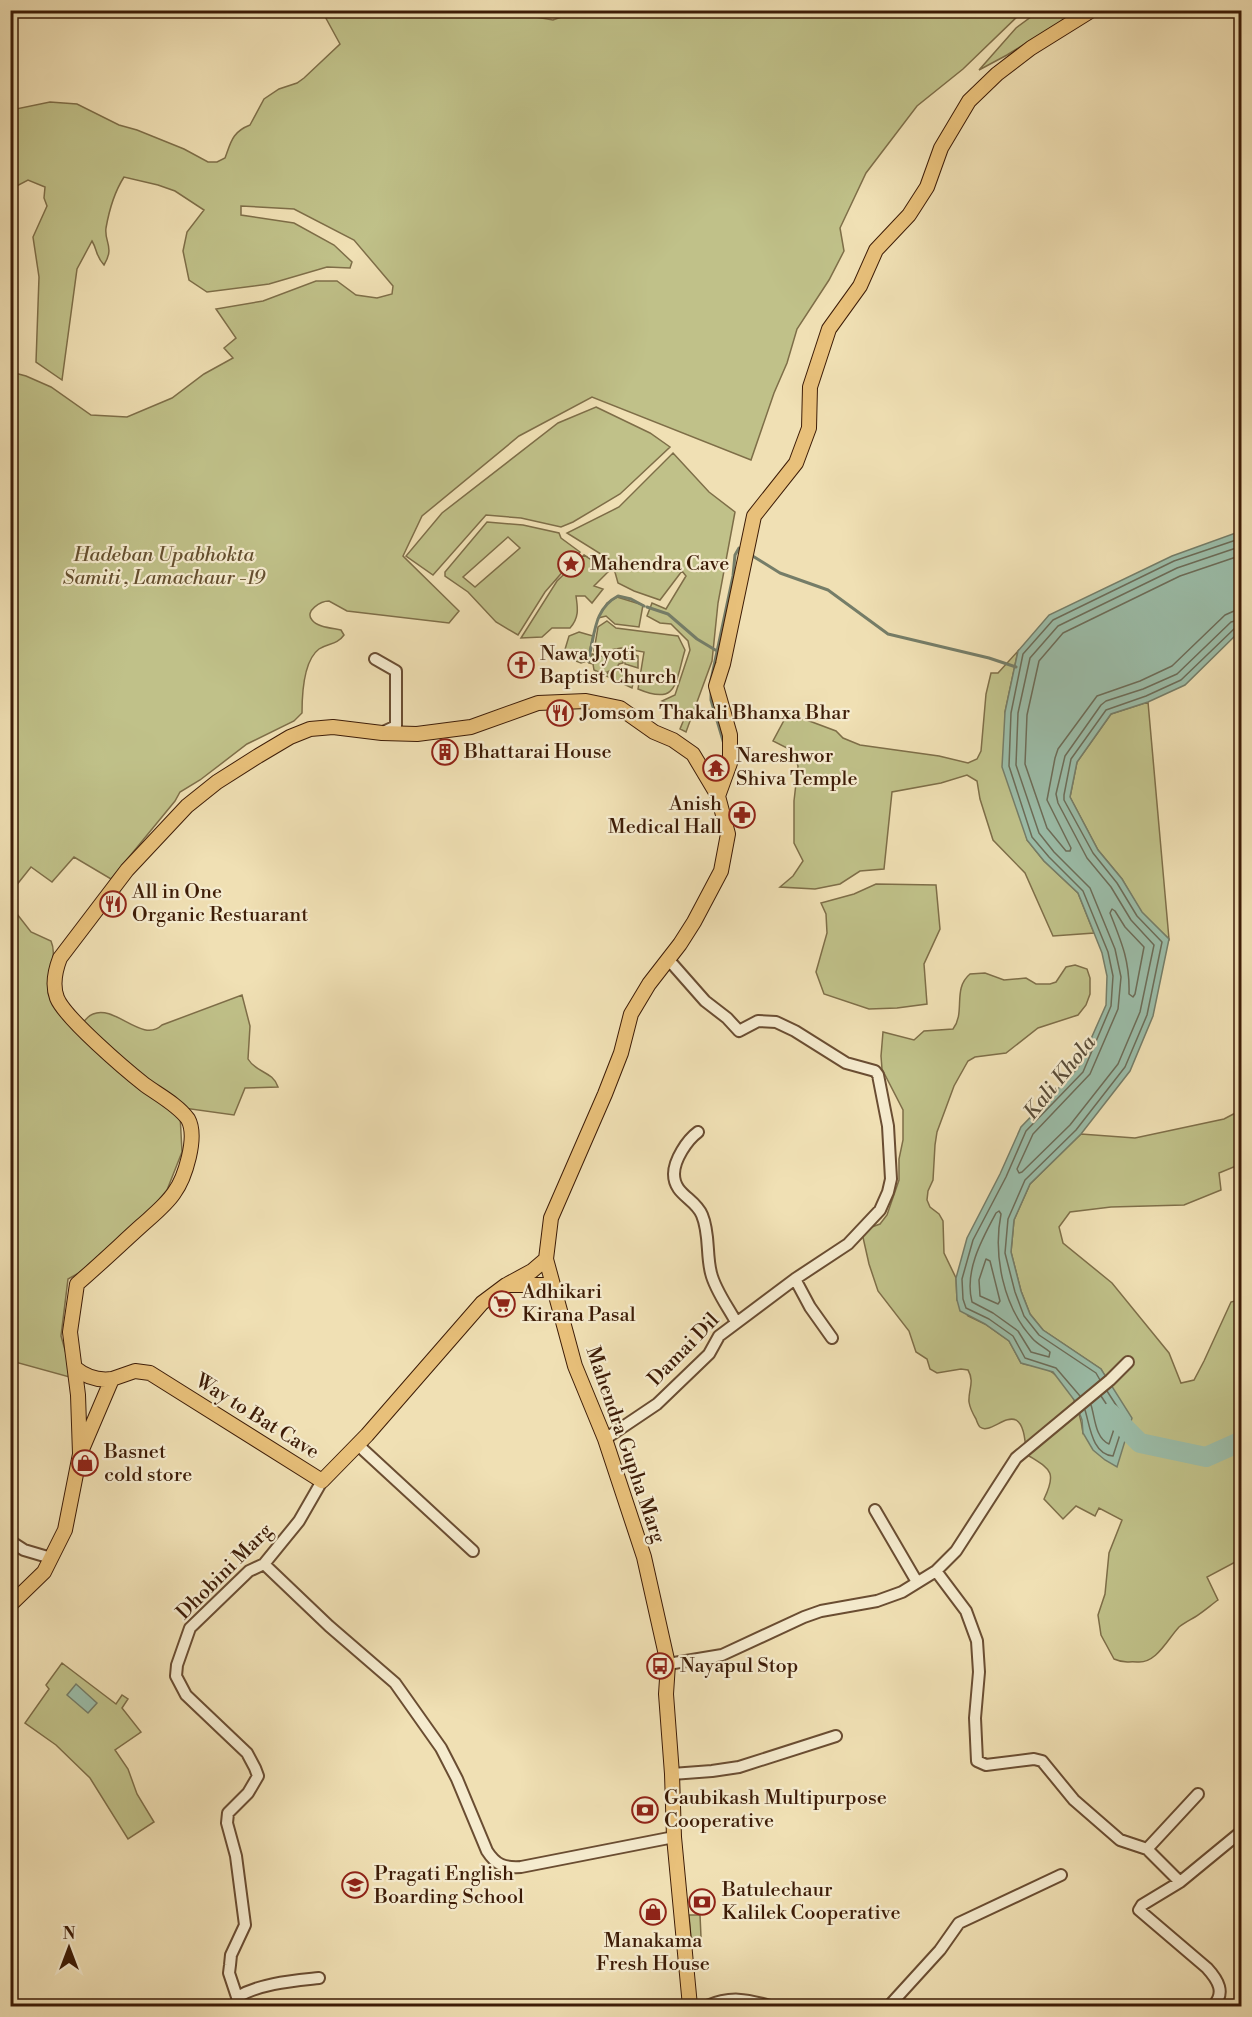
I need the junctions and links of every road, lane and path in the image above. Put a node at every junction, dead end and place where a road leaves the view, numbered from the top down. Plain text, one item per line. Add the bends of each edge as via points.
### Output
1 (1092, 10) edge
2 (375, 659) dead end
3 (382, 733) junction
4 (718, 796) junction
5 (668, 959) junction
6 (698, 1132) dead end
7 (546, 1259) junction
8 (795, 1279) junction
9 (506, 1285) junction
10 (553, 1285) junction
11 (736, 1322) junction
12 (832, 1338) dead end
13 (1128, 1362) dead end
14 (75, 1368) junction
15 (112, 1379) junction
16 (605, 1438) junction
17 (358, 1445) junction
18 (80, 1454) junction
19 (322, 1481) junction
20 (875, 1510) dead end
21 (10, 1541) edge
22 (473, 1551) dead end
23 (51, 1558) junction
24 (264, 1564) junction
25 (936, 1571) junction
26 (917, 1582) junction
27 (10, 1605) edge
28 (668, 1664) junction
29 (836, 1737) dead end
30 (672, 1774) junction
31 (1198, 1794) dead end
32 (1242, 1831) edge
33 (674, 1838) junction
34 (1147, 1849) junction
35 (1061, 1875) dead end
36 (1180, 1882) junction
37 (319, 1978) dead end
38 (238, 2002) edge
39 (690, 2007) edge
40 (706, 2007) edge
41 (770, 2007) edge
42 (889, 2007) edge
43 (1213, 2007) edge

1 - 4 main road via 1031,48 969,101 941,148 922,196 876,250 860,286 829,329 810,387 809,428 796,463 754,516 716,686 730,735 730,764
2 - 3 street via 396,671 396,726
3 - 4 main road, Mahendra Gupha Marg via 417,734 471,727 538,703 586,701 620,708 693,754
3 - 14 main road, Mahendra Gupha Marg via 333,727 310,729 217,782 126,870 60,958 54,986 65,1011 182,1113 191,1130 189,1157 174,1193 77,1284 70,1332
4 - 5 main road, Mahendra Gupha Marg via 728,834 721,871 694,922
5 - 7 main road, Mahendra Gupha Marg via 631,1014 605,1094 551,1218
5 - 8 street, Damai Dil via 705,1001 739,1031 758,1021 776,1022 846,1063 878,1075 888,1126 888,1192 880,1210 848,1244
6 - 11 street via 675,1164 675,1183 702,1214 711,1277
7 - 9 main road, Way to Bat Cave
7 - 10 main road, Mahendra Gupha Marg
8 - 11 street, Damai Dil
8 - 12 street
9 - 10 main road
9 - 17 main road, Way to Bat Cave via 482,1303
10 - 16 main road, Mahendra Gupha Marg via 575,1366
11 - 16 street, Damai Dil via 657,1404
13 - 25 street via 1016,1458 956,1551
14 - 15 main road via 93,1379
14 - 18 main road, Mahendra Gupha Marg
15 - 18 main road
15 - 19 main road, Way to Bat Cave via 135,1371 150,1373
16 - 28 main road, Mahendra Gupha Marg via 644,1557
17 - 19 main road, Way to Bat Cave
17 - 22 street
18 - 23 main road via 65,1530
19 - 24 street, Dhobini Marg via 299,1521
20 - 26 street
21 - 23 street
23 - 27 main road via 44,1572
24 - 33 street via 395,1683 441,1748 493,1861 508,1868 521,1867
24 - 38 street, Dhobini Marg via 249,1571 190,1628 176,1676 186,1695 247,1753 258,1776 228,1813 227,1823 236,1856 245,1925 231,1955 229,1973
25 - 26 street
25 - 34 street via 966,1611 976,1641 977,1761 986,1765 1042,1761 1074,1800 1120,1840
26 - 28 street via 902,1593 877,1601 804,1617 722,1655
28 - 30 main road, Mahendra Gupha Marg via 666,1694
29 - 30 street via 739,1767
30 - 33 main road, Mahendra Gupha Marg
31 - 34 street
32 - 36 street
33 - 39 main road, Mahendra Gupha Marg
34 - 36 street
35 - 42 street via 959,1923
36 - 43 street via 1139,1910 1216,1979 1220,2000
37 - 38 street via 270,1984 247,1991
40 - 41 street via 720,2000 736,1999

